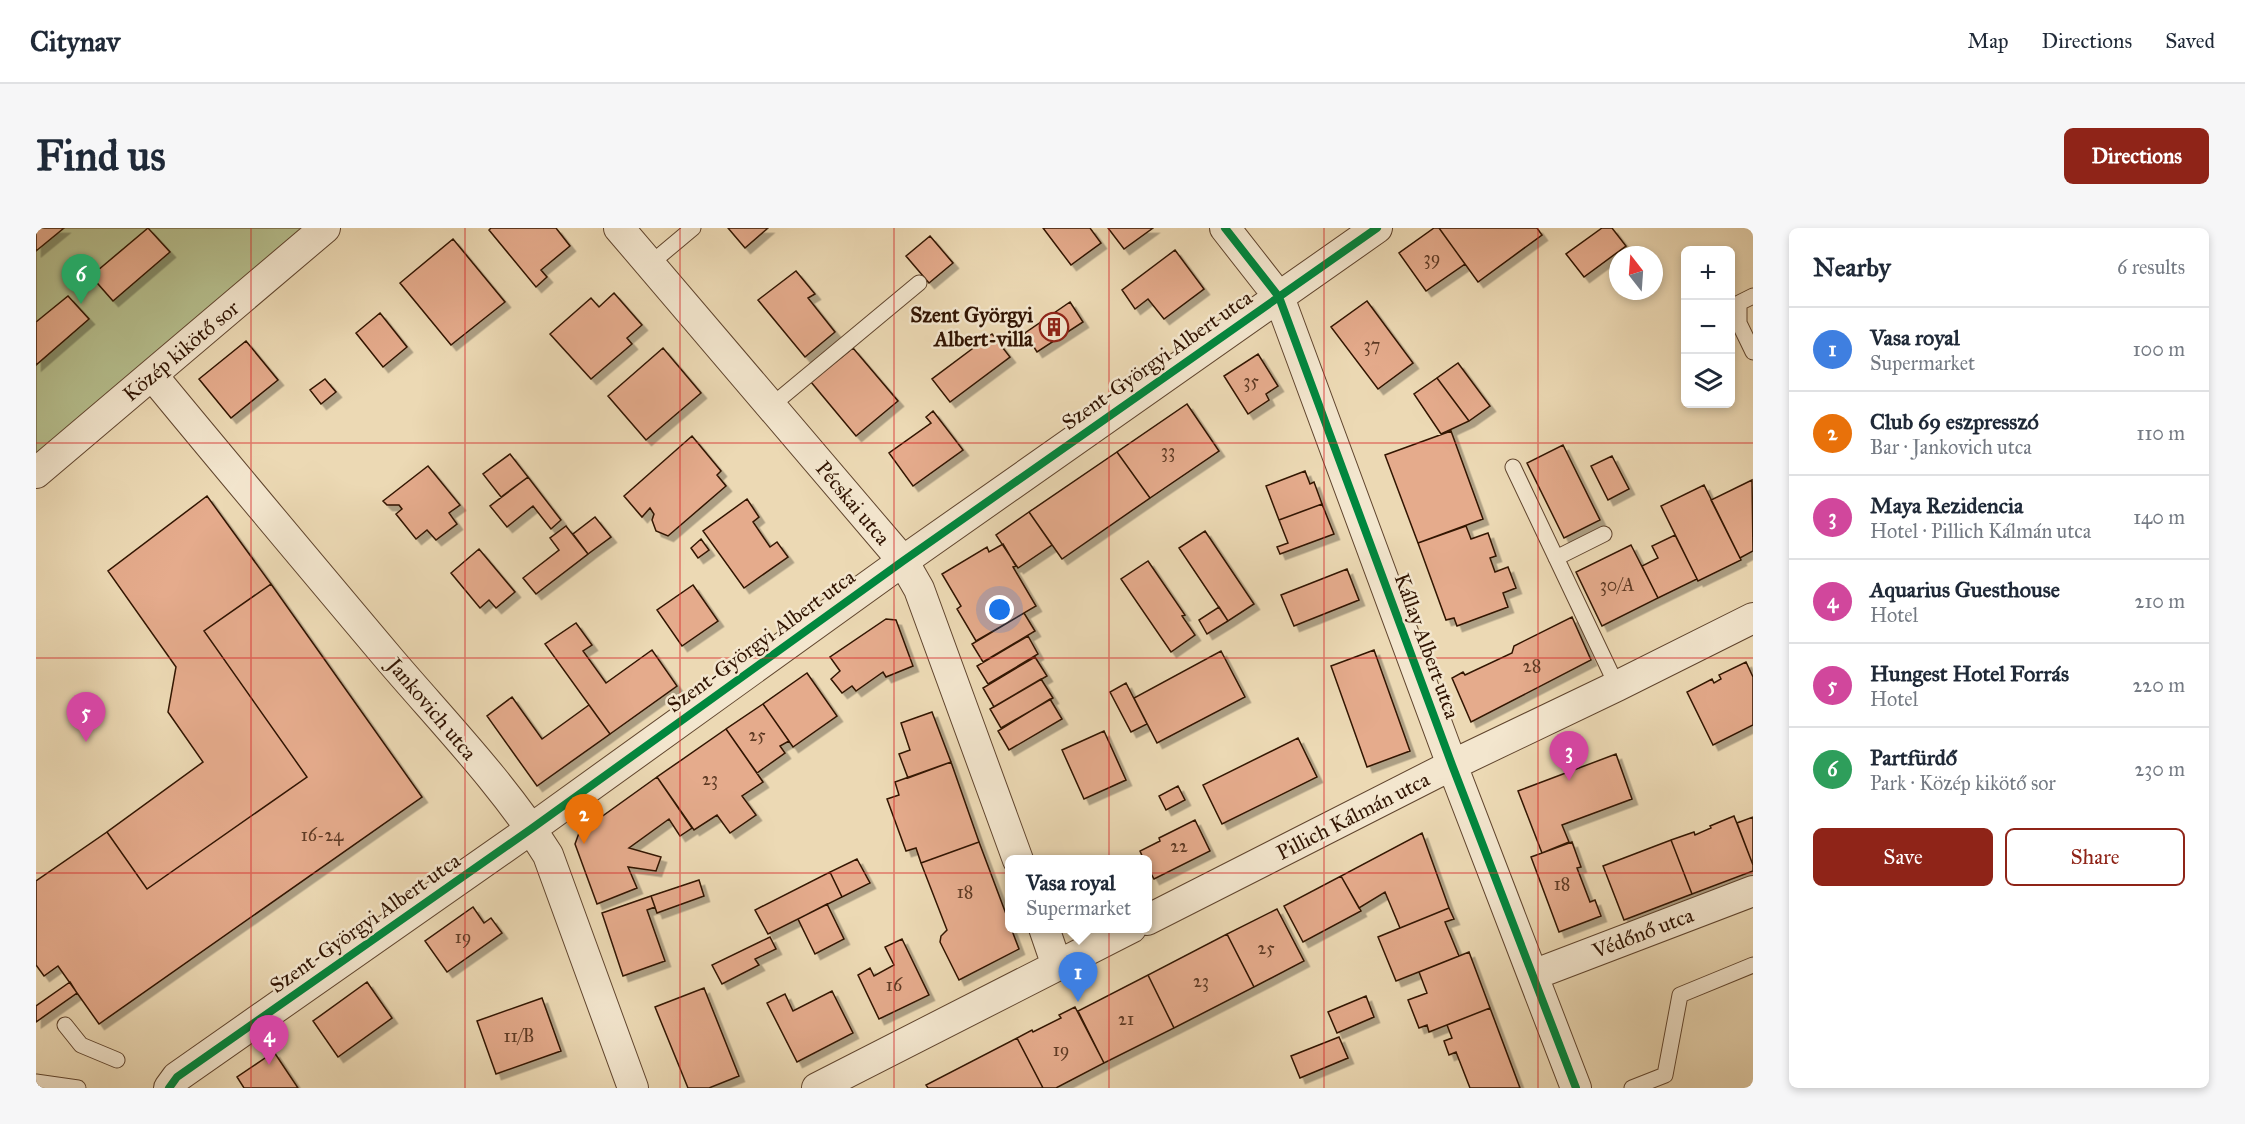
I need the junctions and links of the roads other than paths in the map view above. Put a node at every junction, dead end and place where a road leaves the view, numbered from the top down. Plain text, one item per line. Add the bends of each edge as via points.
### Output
1 (325, 228) edge
2 (619, 228) edge
3 (693, 228) edge
4 (1225, 228) edge
5 (1377, 228) edge
6 (650, 264) junction
7 (919, 283) dead end
8 (1753, 296) edge
9 (1279, 297) junction
10 (1753, 352) edge
11 (152, 375) junction
12 (771, 406) junction
13 (1513, 467) dead end
14 (36, 473) edge
15 (1604, 534) dead end
16 (1556, 558) junction
17 (903, 561) junction
18 (1753, 618) edge
19 (1617, 686) junction
20 (1452, 765) junction
21 (531, 829) junction
22 (1016, 855) edge
23 (1753, 891) edge
24 (1152, 917) edge
25 (1046, 933) edge
26 (1121, 933) edge
27 (1753, 965) edge
28 (1057, 966) junction
29 (1533, 975) junction
30 (65, 1025) dead end
31 (117, 1059) dead end
32 (36, 1082) edge
33 (78, 1088) edge
34 (169, 1088) edge
35 (633, 1088) edge
36 (817, 1088) edge
37 (1576, 1088) edge
38 (1632, 1088) edge

1 - 11 street, Közép kikötő sor
2 - 6 street, Pécskai utca
3 - 6 lane
4 - 9 street, Kállay Albert utca
5 - 9 street, Szent-Györgyi Albert utca
6 - 12 street, Pécskai utca
7 - 12 lane
8 - 10 lane via 1739,303 1739,323
9 - 17 street, Szent-Györgyi Albert utca
9 - 20 street, Kállay Albert utca
11 - 14 street, Közép kikötő sor
11 - 21 street, Jankovich utca
12 - 17 street, Pécskai utca
13 - 16 lane
15 - 16 lane
16 - 19 lane
17 - 21 street, Szent-Györgyi Albert utca
17 - 22 street, Pécskai utca via 918,589
18 - 19 street, Pillich Kálmán utca
19 - 20 street, Pillich Kálmán utca
20 - 24 street, Pillich Kálmán utca
20 - 29 street, Kállay Albert utca
21 - 34 street, Szent-Györgyi Albert utca via 177,1077
21 - 35 street, Jankovich utca via 548,855
23 - 29 street, Védőnő utca
25 - 28 street
26 - 28 street
27 - 38 lane via 1680,995 1665,1075
28 - 36 street
29 - 37 street, Kállay Albert utca
30 - 31 lane via 81,1045
32 - 33 lane

